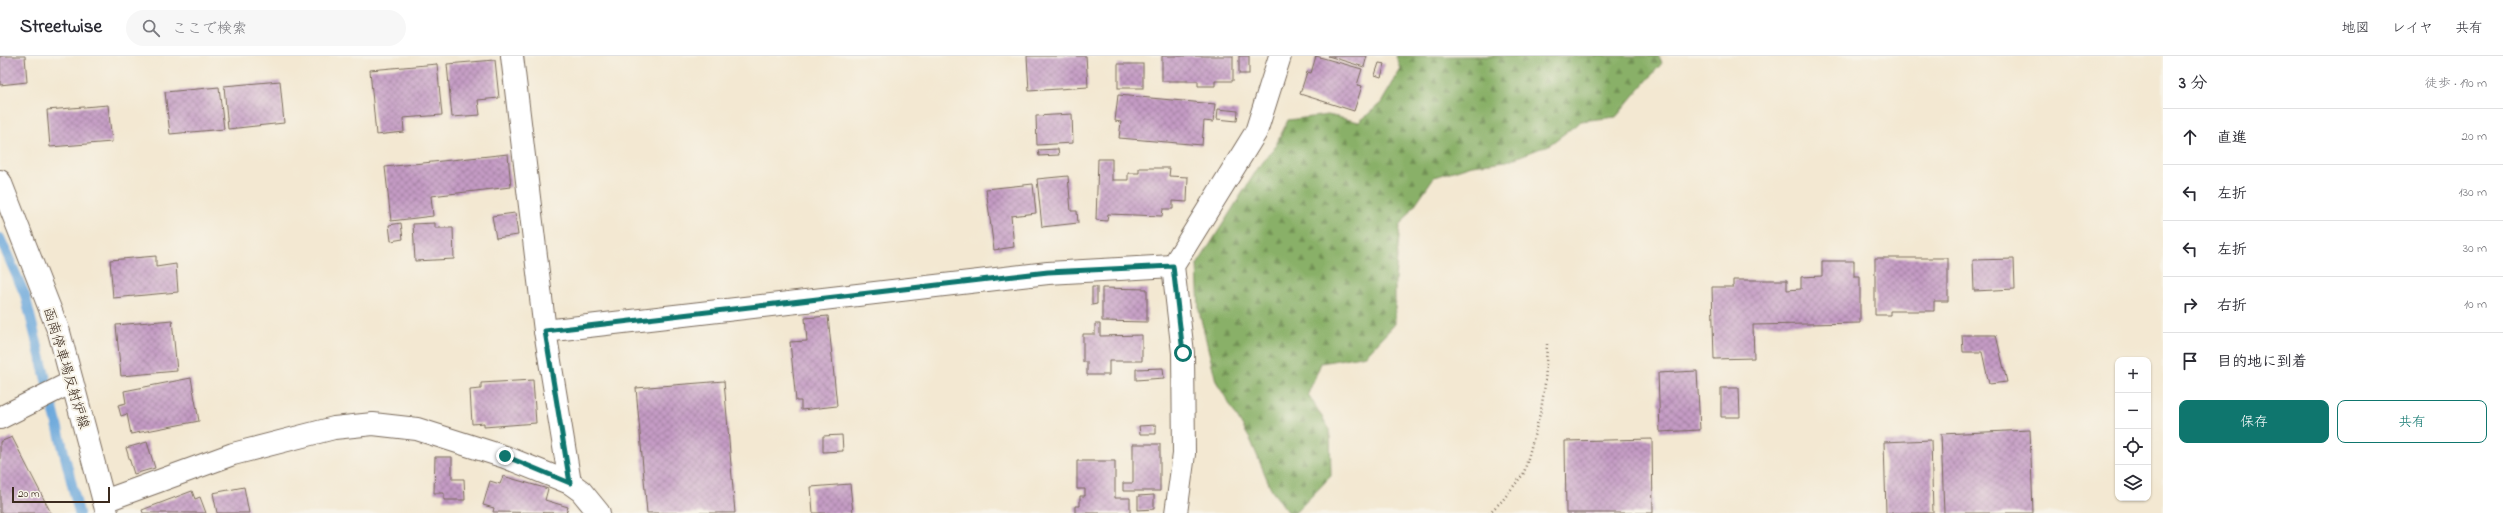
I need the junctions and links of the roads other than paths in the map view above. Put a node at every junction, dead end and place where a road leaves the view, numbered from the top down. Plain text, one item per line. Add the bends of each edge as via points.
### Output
1 (512, 56) edge
2 (1280, 56) edge
3 (0, 180) edge
4 (1173, 266) junction
5 (545, 331) junction
6 (68, 385) junction
7 (0, 418) edge
8 (570, 483) junction
9 (106, 507) edge
10 (599, 513) edge
11 (1176, 513) edge

1 - 5 street
2 - 4 street via 1256,132
3 - 6 street, 函南停車場反射炉線 via 59,332
4 - 5 street via 1048,272
4 - 11 street via 1183,353 1184,454
5 - 8 street
6 - 7 street
6 - 9 street, 函南停車場反射炉線
8 - 9 street via 505,456 417,429 373,424 334,428 233,454
8 - 10 street via 581,491

